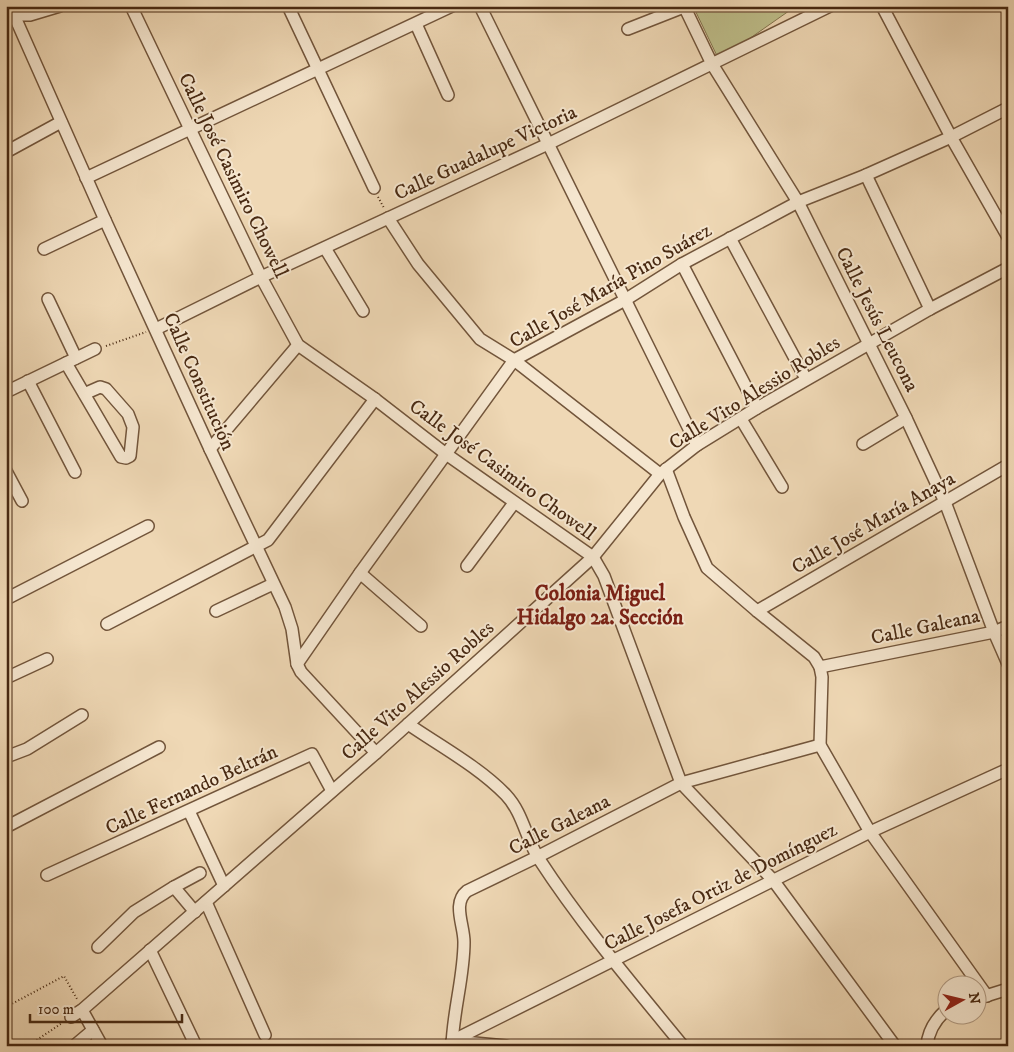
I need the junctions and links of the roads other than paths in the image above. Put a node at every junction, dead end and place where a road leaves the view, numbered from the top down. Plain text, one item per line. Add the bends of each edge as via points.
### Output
1 (60, 6) edge
2 (131, 6) edge
3 (288, 6) edge
4 (452, 6) edge
5 (480, 6) edge
6 (830, 6) edge
7 (882, 6) edge
8 (684, 7) edge
9 (12, 12) edge
10 (416, 24) junction
11 (628, 29) dead end
12 (712, 64) junction
13 (318, 69) junction
14 (448, 94) dead end
15 (1008, 108) edge
16 (61, 122) junction
17 (191, 128) junction
18 (951, 137) junction
19 (548, 144) junction
20 (6, 152) edge
21 (866, 175) junction
22 (86, 178) junction
23 (374, 188) road end
24 (798, 202) junction
25 (388, 218) junction
26 (105, 220) junction
27 (1008, 237) edge
28 (730, 238) junction
29 (325, 248) junction
30 (44, 249) dead end
31 (682, 264) junction
32 (1008, 268) edge
33 (261, 277) junction
34 (48, 299) dead end
35 (625, 300) junction
36 (930, 309) junction
37 (363, 311) dead end
38 (156, 329) junction
39 (869, 344) junction
40 (298, 345) junction
41 (96, 349) road end
42 (514, 360) junction
43 (71, 361) junction
44 (806, 379) junction
45 (28, 381) junction
46 (7, 390) edge
47 (84, 394) junction
48 (375, 399) junction
49 (757, 408) junction
50 (906, 418) junction
51 (741, 419) junction
52 (863, 444) dead end
53 (697, 445) junction
54 (210, 449) junction
55 (446, 454) junction
56 (1008, 465) edge
57 (6, 471) edge
58 (663, 471) junction
59 (75, 472) dead end
60 (782, 487) dead end
61 (22, 501) dead end
62 (945, 502) junction
63 (514, 503) junction
64 (148, 526) dead end
65 (256, 547) junction
66 (593, 557) junction
67 (467, 566) dead end
68 (360, 574) junction
69 (273, 584) junction
70 (6, 599) edge
71 (216, 611) dead end
72 (757, 611) junction
73 (107, 624) dead end
74 (421, 626) dead end
75 (1008, 626) edge
76 (994, 632) junction
77 (47, 659) dead end
78 (298, 664) junction
79 (1008, 664) edge
80 (820, 667) junction
81 (6, 678) edge
82 (82, 715) dead end
83 (408, 724) junction
84 (820, 744) junction
85 (159, 747) dead end
86 (376, 753) junction
87 (6, 757) edge
88 (1008, 770) edge
89 (681, 783) junction
90 (332, 791) junction
91 (189, 811) junction
92 (6, 827) edge
93 (870, 832) junction
94 (537, 857) junction
95 (200, 873) dead end
96 (47, 875) dead end
97 (773, 880) junction
98 (224, 886) junction
99 (174, 887) junction
100 (206, 902) junction
101 (195, 912) junction
102 (98, 946) dead end
103 (150, 950) junction
104 (614, 961) junction
105 (966, 974) edge
106 (1008, 988) edge
107 (986, 996) edge
108 (82, 1010) junction
109 (72, 1017) road end
110 (936, 1022) edge
111 (93, 1030) junction
112 (265, 1035) dead end
113 (452, 1044) edge
114 (74, 1046) edge
115 (102, 1046) edge
116 (196, 1046) edge
117 (506, 1046) edge
118 (683, 1046) edge
119 (895, 1046) edge
120 (927, 1046) edge

1 - 9 street via 30,15
2 - 17 street, Calle José Casimiro Chowell
3 - 13 street
4 - 10 street
5 - 19 street
6 - 12 street, Calle Guadalupe Victoria
7 - 18 street
8 - 11 street
8 - 12 street, Calle Jesús Leucona
9 - 16 street, Calle Constitución
10 - 13 street
10 - 14 street
12 - 19 street, Calle Guadalupe Victoria
12 - 24 street, Calle Jesús Leucona
13 - 17 street
13 - 23 street
15 - 18 street, Calle José María Pino Suárez
16 - 20 street
16 - 22 street, Calle Constitución
17 - 22 street
17 - 33 street, Calle José Casimiro Chowell
18 - 21 street, Calle José María Pino Suárez
18 - 27 street
19 - 25 street, Calle Guadalupe Victoria
19 - 35 street
21 - 24 street, Calle José María Pino Suárez
21 - 36 street
22 - 26 street, Calle Constitución
24 - 28 street, Calle José María Pino Suárez
24 - 39 street, Calle Jesús Leucona
25 - 29 street, Calle Guadalupe Victoria
25 - 42 street via 418,264 480,339
26 - 30 street
26 - 38 street, Calle Constitución
28 - 31 street, Calle José María Pino Suárez
28 - 44 street
29 - 33 street, Calle Guadalupe Victoria
29 - 37 street
31 - 35 street, Calle José María Pino Suárez
31 - 49 street
32 - 36 street, Calle Vito Alessio Robles
33 - 38 street, Calle Guadalupe Victoria
33 - 40 street, Calle José Casimiro Chowell
34 - 43 street
35 - 42 street, Calle José María Pino Suárez
35 - 53 street
36 - 39 street, Calle Vito Alessio Robles
38 - 54 street, Calle Constitución
39 - 44 street, Calle Vito Alessio Robles
39 - 50 street, Calle Jesús Leucona
40 - 48 street, Calle José Casimiro Chowell
40 - 54 street
41 - 43 street
42 - 55 street, Calle José María Pino Suárez
42 - 58 street
43 - 45 street
43 - 47 street
44 - 49 street, Calle Vito Alessio Robles
45 - 46 street
45 - 59 street
47 - 47 street via 122,457 130,456 133,427 128,414 106,389 100,387
48 - 55 street, Calle José Casimiro Chowell
48 - 65 street via 271,538
49 - 51 street, Calle Vito Alessio Robles
50 - 52 street
50 - 62 street, Calle Jesús Leucona
51 - 53 street, Calle Vito Alessio Robles
51 - 60 street
53 - 58 street, Calle Vito Alessio Robles
54 - 65 street, Calle Constitución
55 - 63 street, Calle José Casimiro Chowell
55 - 68 street, Calle José María Pino Suárez
56 - 62 street, Calle José María Anaya
57 - 61 street
58 - 66 street, Calle Vito Alessio Robles
58 - 72 street via 707,568
62 - 72 street, Calle José María Anaya
62 - 76 street, Calle Jesús Leucona
63 - 66 street, Calle José Casimiro Chowell
63 - 67 street
64 - 70 street
65 - 69 street, Calle Constitución
65 - 73 street
66 - 83 street, Calle Vito Alessio Robles
66 - 89 street, Calle José Casimiro Chowell via 604,576
68 - 74 street
68 - 78 street, Calle José María Pino Suárez
69 - 71 street
69 - 78 street, Calle Constitución via 292,629
72 - 80 street via 807,650
75 - 76 street, Calle Galeana
76 - 79 street, Calle Jesús Leucona
76 - 80 street, Calle Galeana
77 - 81 street
78 - 86 street, Calle Constitución via 301,672
80 - 84 street via 823,690
82 - 87 street via 27,749
83 - 86 street, Calle Vito Alessio Robles
83 - 94 street via 483,775 507,796 521,818
84 - 89 street, Calle Galeana
84 - 93 street
85 - 92 street
86 - 90 street, Calle Vito Alessio Robles
88 - 93 street, Calle Josefa Ortiz de Domínguez
89 - 94 street, Calle Galeana
89 - 97 street, Calle José Casimiro Chowell
90 - 91 street, Calle Fernando Beltrán via 312,754
90 - 98 street, Calle Vito Alessio Robles
91 - 96 street, Calle Fernando Beltrán
91 - 98 street
93 - 97 street, Calle Josefa Ortiz de Domínguez
93 - 105 street
94 - 104 street
94 - 113 street, Calle Galeana via 462,895 459,902 464,948
95 - 99 street
97 - 104 street, Calle Josefa Ortiz de Domínguez
97 - 119 street, Calle José Casimiro Chowell
98 - 100 street, Calle Vito Alessio Robles
99 - 101 street
99 - 102 street via 134,912
100 - 101 street, Calle Vito Alessio Robles
100 - 112 street
101 - 103 street, Calle Vito Alessio Robles
103 - 108 street, Calle Vito Alessio Robles
103 - 116 street
104 - 113 street, Calle Josefa Ortiz de Domínguez
104 - 118 street
106 - 107 street
108 - 109 street, Calle Vito Alessio Robles
108 - 111 street
110 - 120 street
111 - 114 street
111 - 115 street
113 - 117 street

